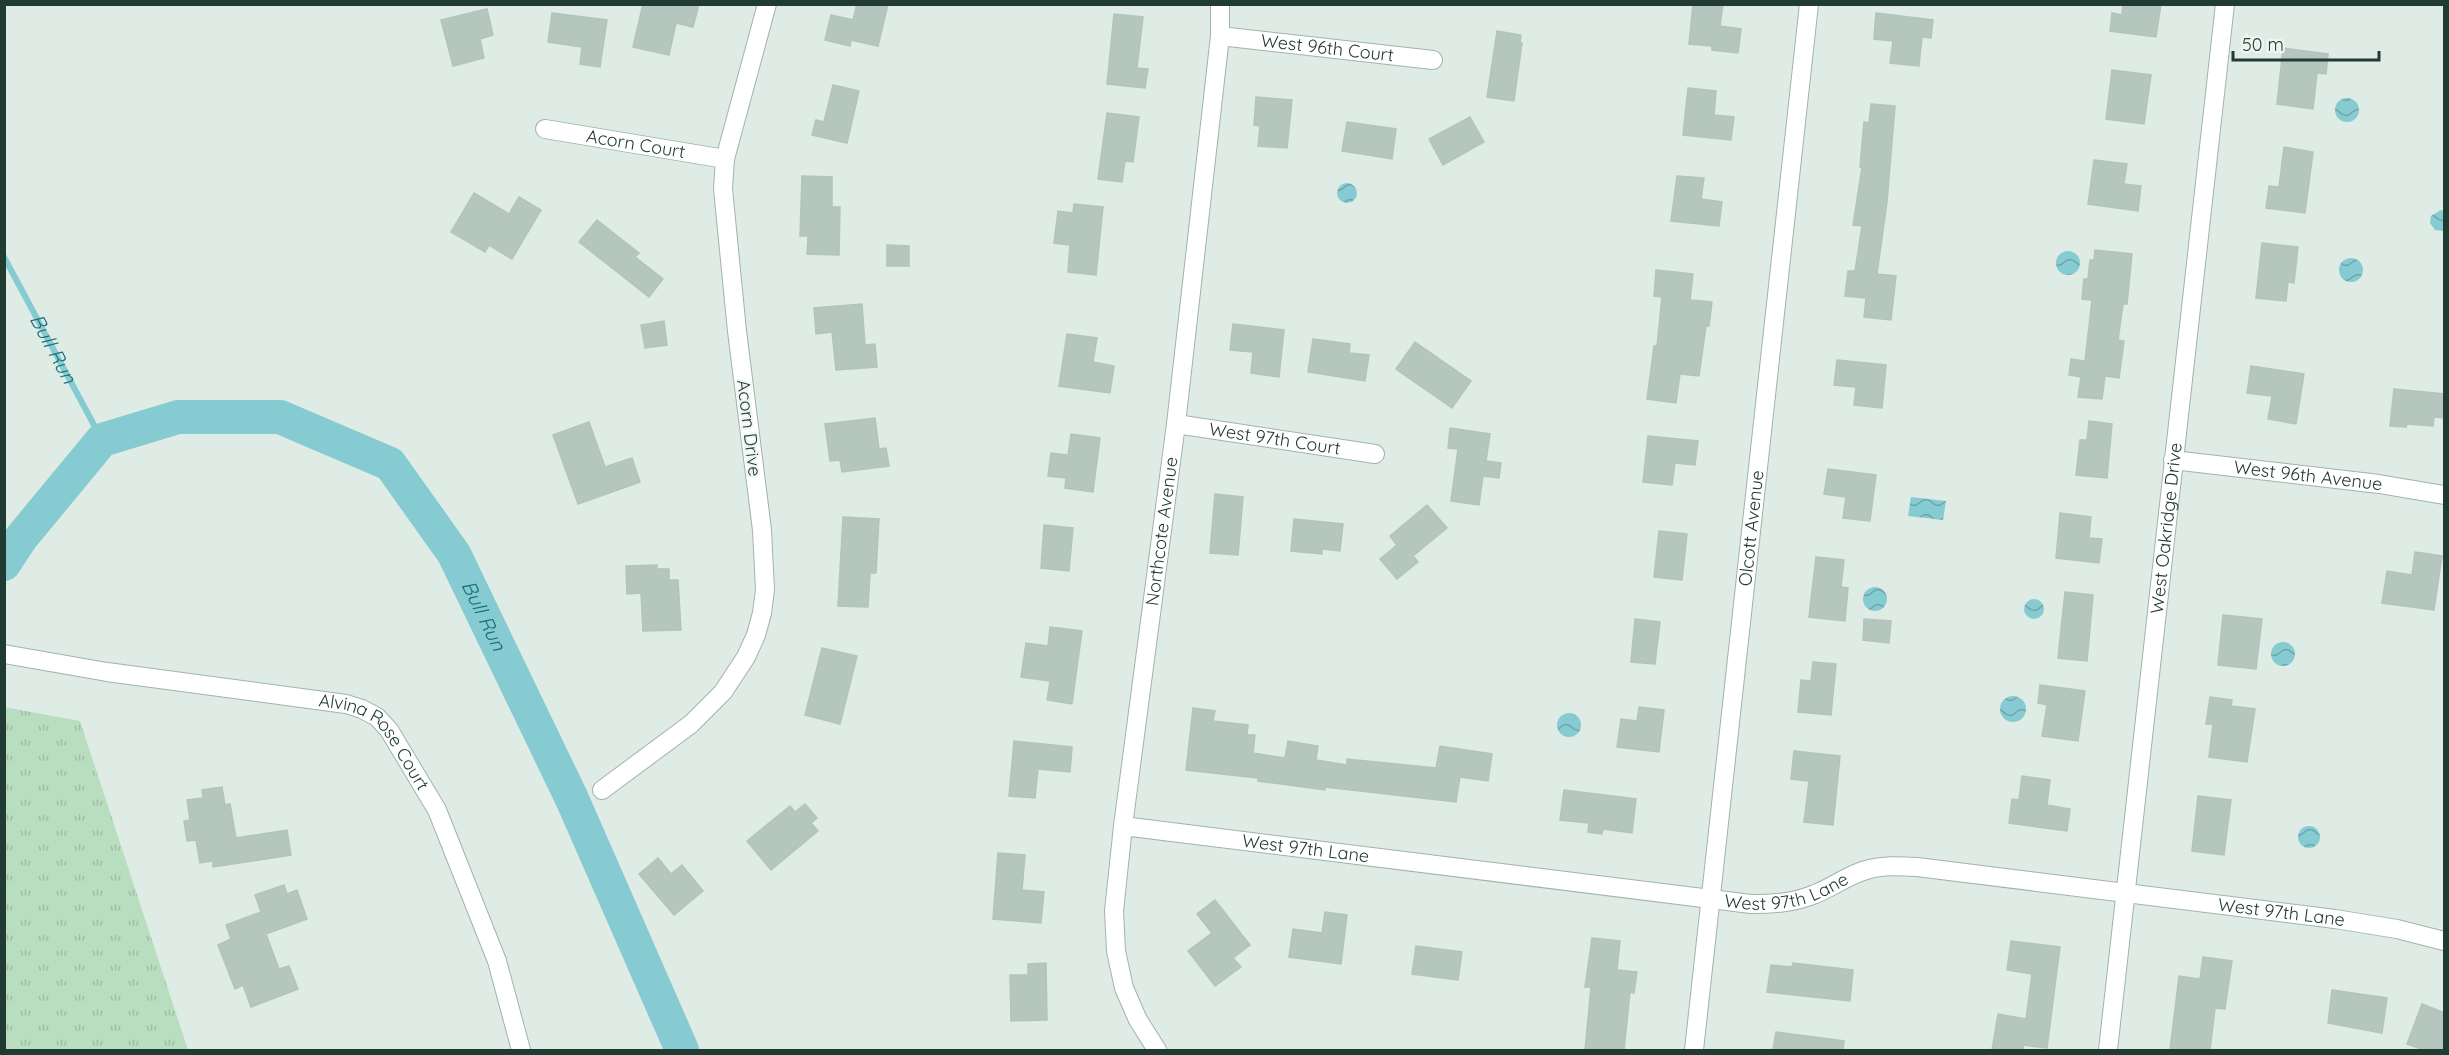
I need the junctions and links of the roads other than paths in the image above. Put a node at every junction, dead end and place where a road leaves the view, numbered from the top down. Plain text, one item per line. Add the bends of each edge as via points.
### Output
1 (767, 4) edge
2 (1220, 4) edge
3 (1809, 4) edge
4 (2225, 4) edge
5 (1220, 36) junction
6 (1433, 60) dead end
7 (545, 129) dead end
8 (725, 159) junction
9 (1176, 424) junction
10 (1375, 454) dead end
11 (2173, 460) junction
12 (2445, 495) edge
13 (4, 654) edge
14 (602, 790) dead end
15 (1123, 826) junction
16 (2125, 891) junction
17 (1710, 900) junction
18 (2445, 941) edge
19 (521, 1050) edge
20 (1157, 1050) edge
21 (1694, 1050) edge
22 (2108, 1050) edge

1 - 8 street, Acorn Drive
2 - 5 street, Northcote Avenue
3 - 17 street, Olcott Avenue
4 - 11 street, West Oakridge Drive
5 - 6 street, West 96th Court
5 - 9 street, Northcote Avenue
7 - 8 street, Acorn Court
8 - 14 street, Acorn Drive via 726,230 762,530 762,613 746,657 723,692 691,724
9 - 10 street, West 97th Court
9 - 15 street, Northcote Avenue
11 - 12 street, West 96th Avenue
11 - 16 street, West Oakridge Drive
13 - 19 street, Alvina Rose Court via 346,704 376,717 400,746 437,810 485,928
15 - 17 street, West 97th Lane
15 - 20 street, Northcote Avenue via 1114,911 1116,951 1130,1004
16 - 17 street, West 97th Lane via 1882,866 1786,903
16 - 18 street, West 97th Lane via 2397,928
16 - 22 street, West Oakridge Drive
17 - 21 street, Olcott Avenue

